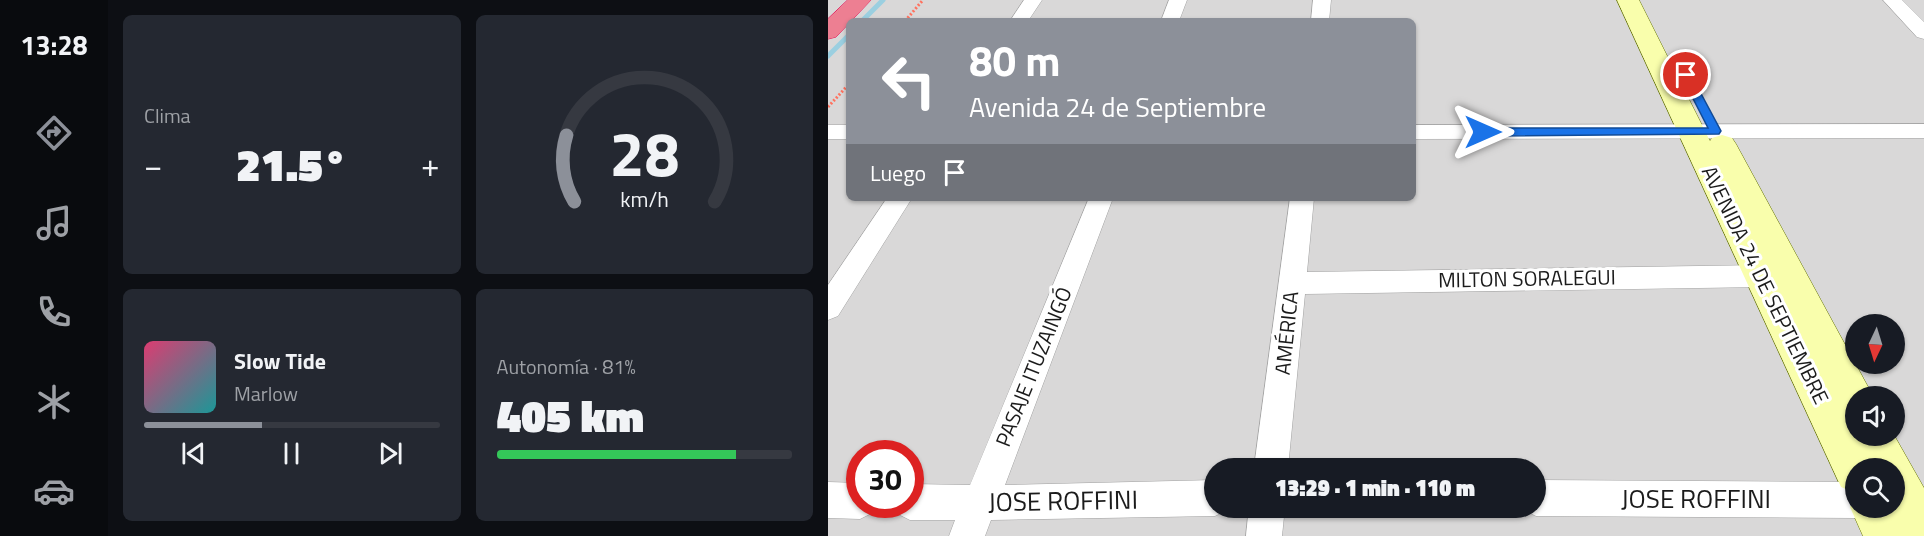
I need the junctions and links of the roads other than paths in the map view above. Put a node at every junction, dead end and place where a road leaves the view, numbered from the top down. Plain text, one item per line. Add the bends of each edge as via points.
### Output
1 (860, 0) edge
2 (1033, 0) edge
3 (1178, 0) edge
4 (1322, 0) edge
5 (1628, 0) edge
6 (1646, 0) edge
7 (1892, 0) edge
8 (1021, 18) edge
9 (1171, 18) edge
10 (1320, 18) edge
11 (828, 32) edge
12 (1924, 33) edge
13 (1703, 131) junction
14 (1924, 131) edge
15 (828, 132) edge
16 (846, 132) edge
17 (1416, 132) edge
18 (898, 201) edge
19 (1100, 201) edge
20 (1302, 201) edge
21 (1762, 276) junction
22 (1293, 283) junction
23 (828, 308) edge
24 (1848, 386) edge
25 (1272, 458) edge
26 (1849, 458) edge
27 (1204, 498) edge
28 (1546, 498) edge
29 (828, 500) edge
30 (1845, 500) edge
31 (846, 501) edge
32 (924, 502) edge
33 (980, 503) junction
34 (1266, 518) edge
35 (967, 536) edge
36 (1264, 536) edge

1 - 11 highway
2 - 8 street
3 - 9 street
4 - 10 street
5 - 13 street, AVENIDA 24 DE SEPTIEMBRE
6 - 13 street, AVENIDA 24 DE SEPTIEMBRE
7 - 12 street
13 - 14 street
13 - 17 street
13 - 21 street, AVENIDA 24 DE SEPTIEMBRE
13 - 24 street, AVENIDA 24 DE SEPTIEMBRE
15 - 16 street
18 - 23 street
19 - 33 street, PASAJE ITUZAINGÓ
20 - 22 street, AMÉRICA
21 - 22 street, MILTON SORALEGUI
21 - 26 street, AVENIDA 24 DE SEPTIEMBRE
22 - 25 street, AMÉRICA
27 - 33 street, JOSE ROFFINI
28 - 30 street, JOSE ROFFINI
29 - 31 street
32 - 33 street, JOSE ROFFINI
33 - 35 street, PASAJE ITUZAINGÓ
34 - 36 street

